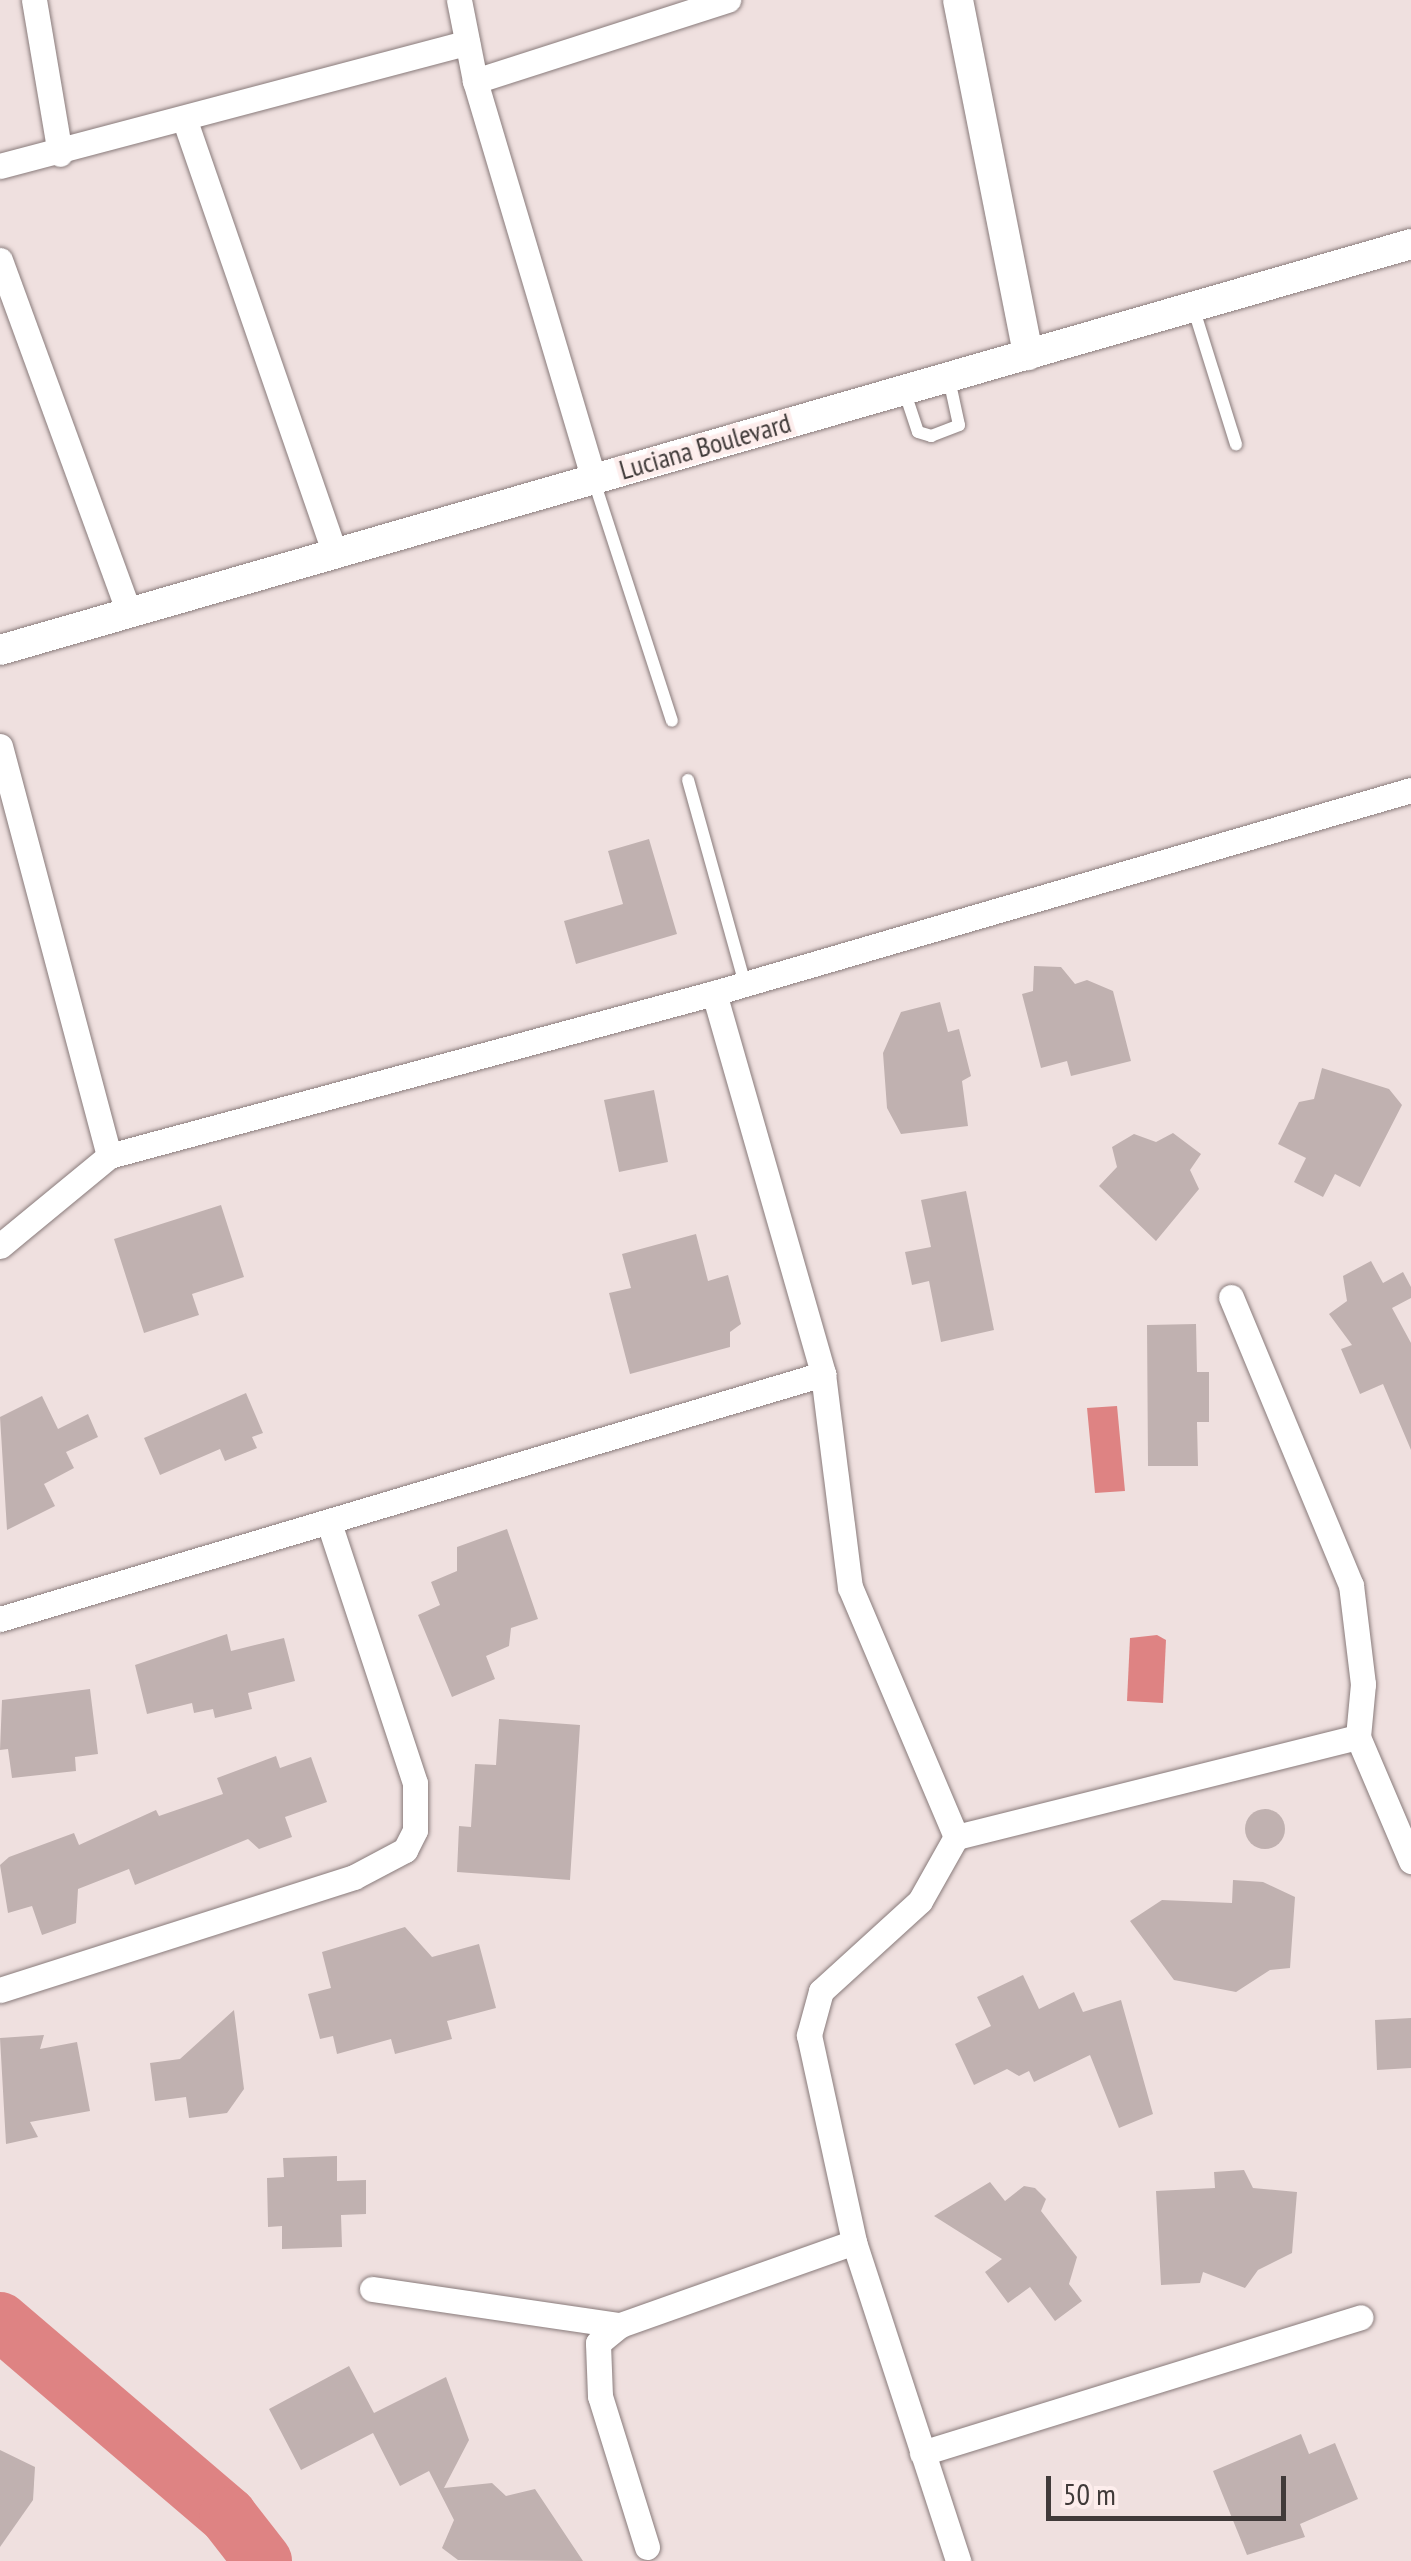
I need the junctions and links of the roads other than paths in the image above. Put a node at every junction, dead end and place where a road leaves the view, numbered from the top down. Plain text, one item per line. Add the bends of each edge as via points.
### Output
1 (34, 0) edge
2 (459, 0) edge
3 (728, 0) edge
4 (958, 0) edge
5 (468, 43) junction
6 (475, 81) junction
7 (185, 121) junction
8 (60, 154) junction
9 (0, 166) edge
10 (1411, 244) edge
11 (0, 260) edge
12 (1193, 307) junction
13 (1028, 355) junction
14 (949, 377) junction
15 (904, 390) junction
16 (1236, 444) dead end
17 (593, 478) junction
18 (335, 553) junction
19 (129, 614) junction
20 (0, 650) edge
21 (672, 721) dead end
22 (0, 746) edge
23 (688, 780) dead end
24 (1411, 790) edge
25 (745, 984) junction
26 (714, 993) junction
27 (109, 1156) junction
28 (0, 1246) edge
29 (1231, 1297) dead end
30 (823, 1374) junction
31 (330, 1526) junction
32 (0, 1619) edge
33 (1358, 1738) junction
34 (956, 1836) junction
35 (1411, 1861) edge
36 (0, 1990) edge
37 (854, 2242) junction
38 (372, 2289) dead end
39 (1360, 2317) dead end
40 (620, 2325) junction
41 (922, 2453) junction
42 (647, 2547) dead end
43 (958, 2561) edge

1 - 8 street
2 - 5 street
3 - 6 street
4 - 13 street
5 - 6 street
5 - 7 street
6 - 17 street
7 - 8 street
7 - 18 street
8 - 9 street
10 - 12 street, Luciana Boulevard
11 - 19 street
12 - 13 street, Luciana Boulevard
12 - 16 lane
13 - 14 street, Luciana Boulevard
14 - 15 street, Luciana Boulevard
14 - 15 lane via 959,425 931,436 918,432
15 - 17 street, Luciana Boulevard
17 - 18 street, Luciana Boulevard
17 - 21 lane
18 - 19 street, Luciana Boulevard
19 - 20 street, Luciana Boulevard
22 - 27 street
23 - 25 lane
24 - 25 street
25 - 26 street
26 - 27 street
26 - 30 street
27 - 28 street
29 - 33 street via 1351,1584 1363,1684
30 - 31 street
30 - 34 street via 850,1587
31 - 32 street
31 - 36 street via 415,1783 415,1830 405,1850 354,1877
33 - 34 street
33 - 35 street
34 - 37 street via 927,1892 845,1964 812,2010 814,2074
37 - 40 street
37 - 41 street
38 - 40 street
39 - 41 street
40 - 42 street via 598,2343 595,2364
41 - 43 street

